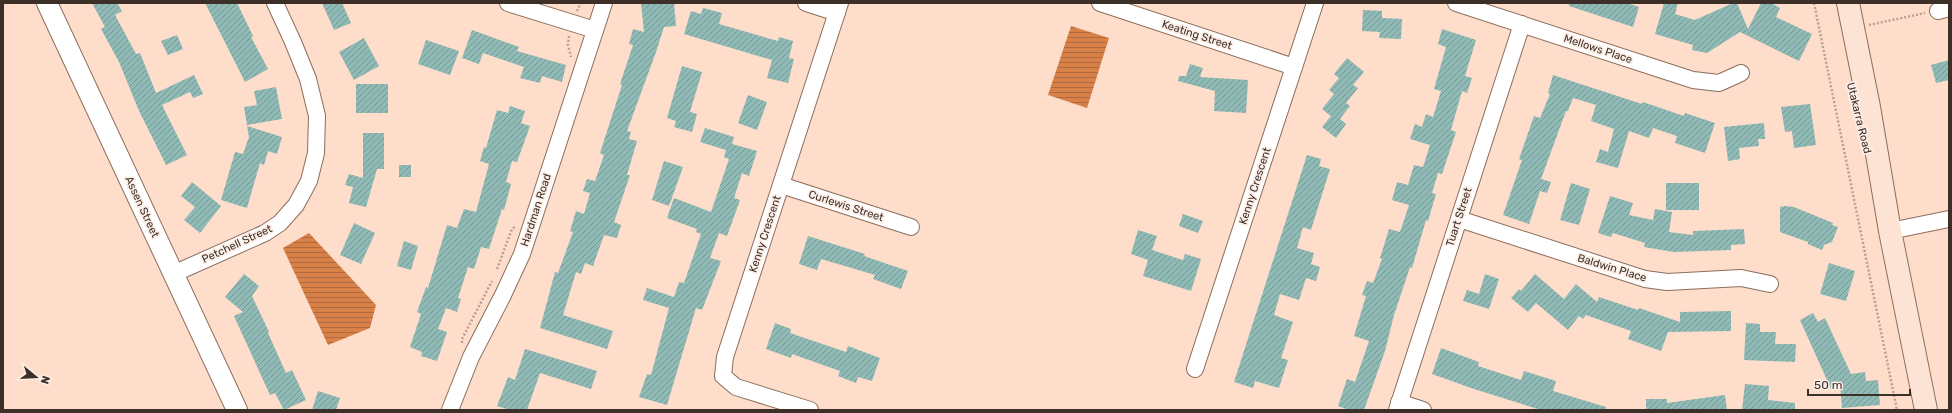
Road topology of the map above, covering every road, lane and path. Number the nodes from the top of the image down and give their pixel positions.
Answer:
1 (47, 3) edge
2 (275, 3) edge
3 (508, 3) edge
4 (580, 3) edge
5 (604, 3) edge
6 (806, 3) edge
7 (1100, 3) edge
8 (1314, 3) edge
9 (1456, 3) edge
10 (1814, 3) edge
11 (1832, 3) edge
12 (1848, 3) edge
13 (838, 8) edge
14 (1937, 11) edge
15 (577, 12) dead end
16 (1522, 24) junction
17 (1862, 26) dead end
18 (595, 30) junction
19 (570, 33) dead end
20 (572, 62) dead end
21 (1294, 66) junction
22 (1741, 73) dead end
23 (781, 186) junction
24 (1459, 219) junction
25 (1949, 219) edge
26 (518, 224) dead end
27 (911, 227) dead end
28 (1890, 231) junction
29 (496, 271) dead end
30 (173, 274) junction
31 (493, 278) dead end
32 (1770, 284) dead end
33 (461, 350) dead end
34 (1195, 369) dead end
35 (1398, 406) edge
36 (237, 410) edge
37 (450, 410) edge
38 (810, 410) edge
39 (1423, 410) edge
40 (1897, 410) edge
41 (1926, 410) edge

1 - 30 street, Assen Street
2 - 30 street, Petchell Street
3 - 18 street
4 - 15 path
5 - 18 street, Hardman Road
6 - 13 street
7 - 21 street, Keating Street
8 - 21 street, Kenny Crescent
9 - 16 street, Mellows Place
10 - 40 path
11 - 28 main road, Utakarra Road
12 - 28 main road, Utakarra Road
13 - 23 street, Kenny Crescent
14 - 17 path
16 - 22 street, Mellows Place
16 - 24 street, Tuart Street
18 - 37 street, Hardman Road
19 - 20 path
21 - 34 street, Kenny Crescent
23 - 27 street, Curlewis Street
23 - 38 street, Kenny Crescent
24 - 32 street, Baldwin Place
24 - 35 street, Tuart Street
25 - 28 street
26 - 29 path
28 - 41 main road, Utakarra Road
30 - 36 street, Assen Street
31 - 33 path
35 - 39 street

